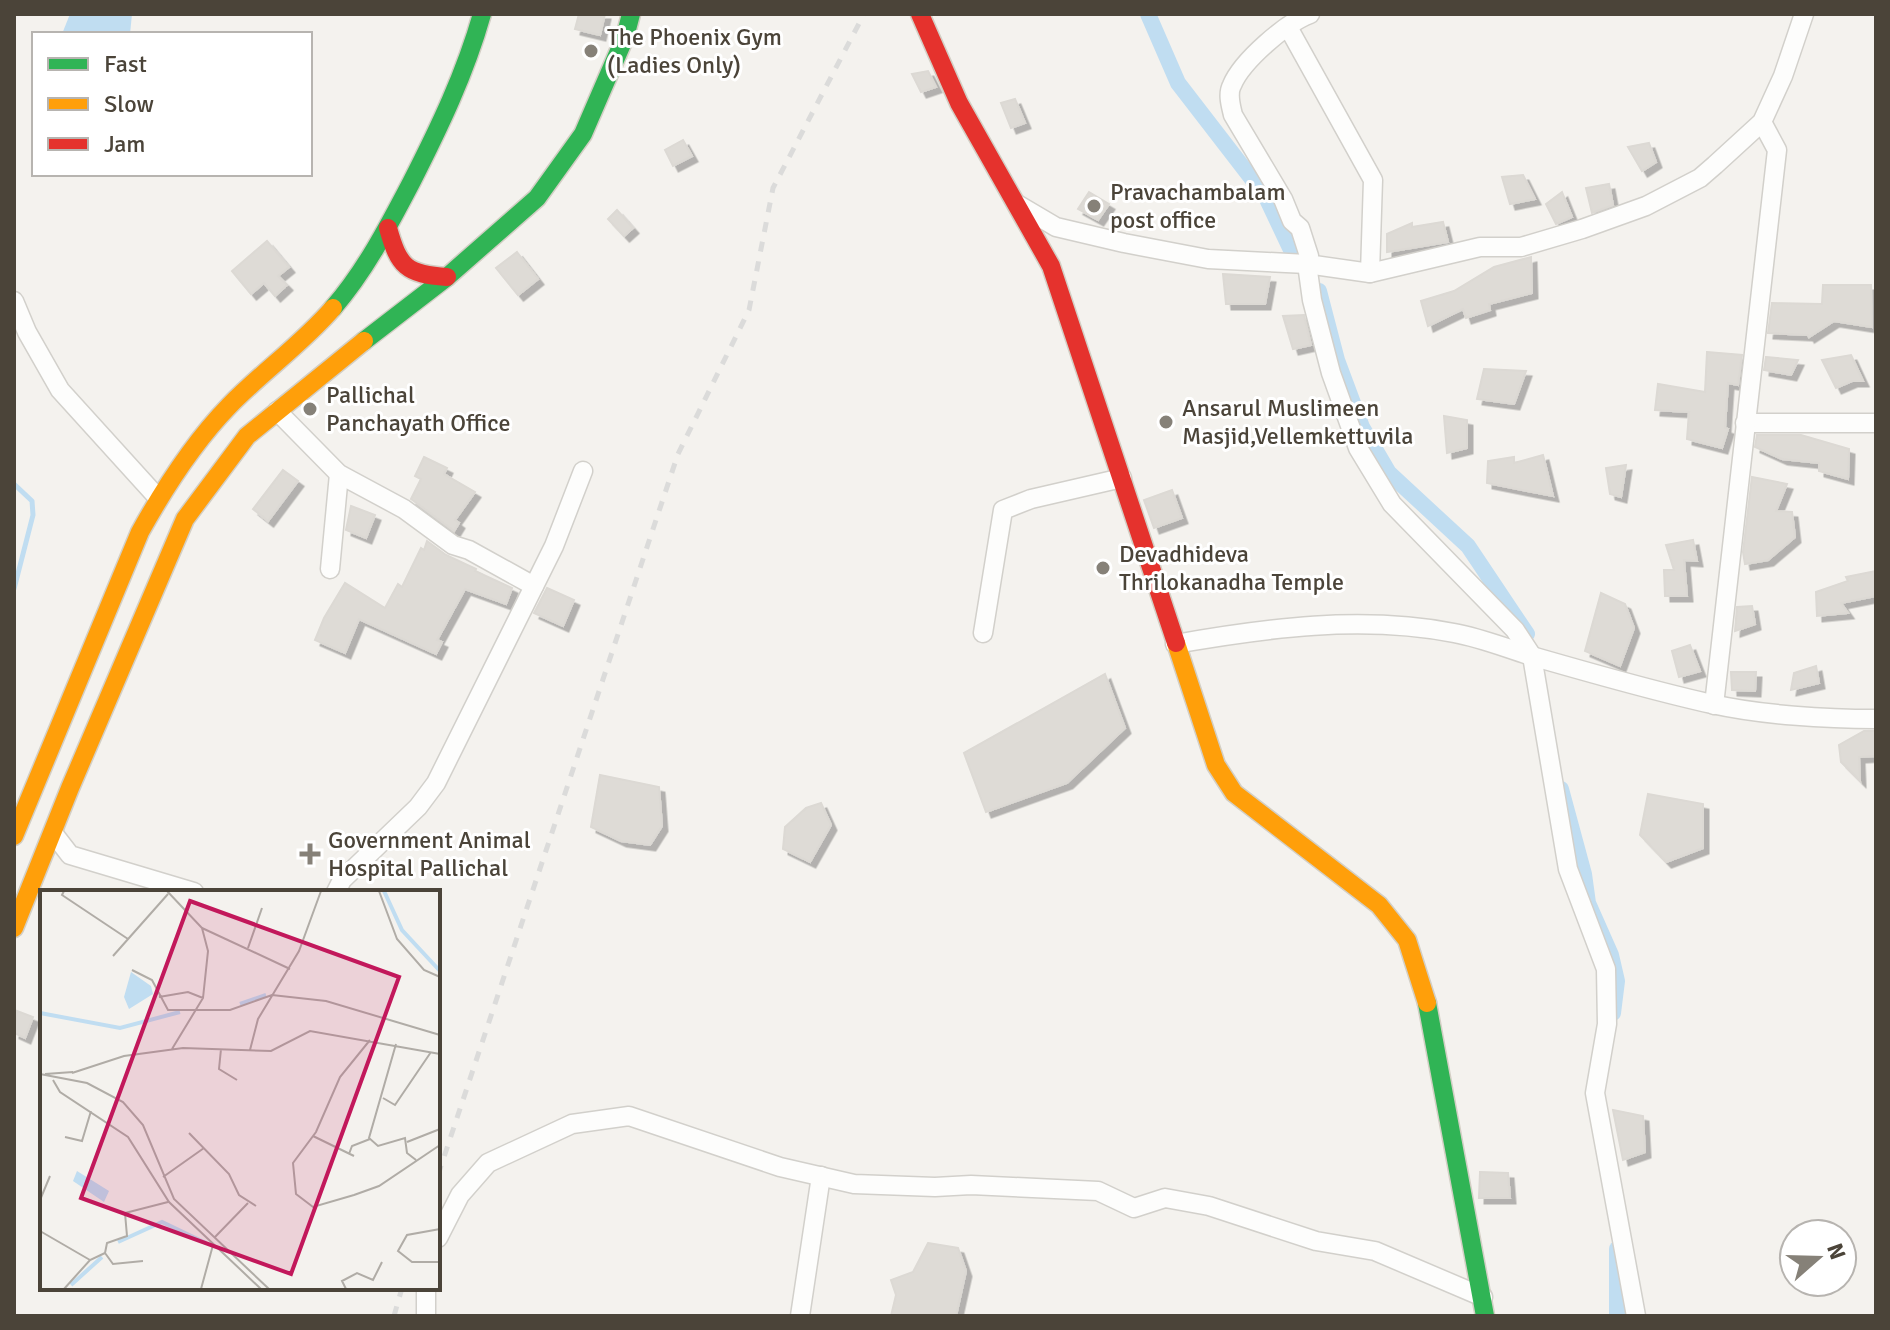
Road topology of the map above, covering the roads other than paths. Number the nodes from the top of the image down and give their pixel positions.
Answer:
1 (482, 14) edge
2 (631, 14) edge
3 (920, 14) edge
4 (1310, 14) edge
5 (1804, 14) edge
6 (1288, 27) junction
7 (1762, 122) junction
8 (1016, 203) junction
9 (388, 228) junction
10 (1307, 264) junction
11 (1370, 273) junction
12 (447, 277) junction
13 (14, 301) edge
14 (277, 411) junction
15 (1745, 423) junction
16 (1876, 423) edge
17 (583, 471) dead end
18 (339, 474) junction
19 (1122, 478) junction
20 (158, 498) junction
21 (330, 569) dead end
22 (534, 586) junction
23 (983, 633) dead end
24 (1175, 644) junction
25 (1532, 656) junction
26 (1714, 705) junction
27 (1876, 719) edge
28 (53, 833) junction
29 (14, 836) edge
30 (187, 890) edge
31 (337, 890) edge
32 (14, 928) edge
33 (821, 1176) junction
34 (440, 1234) edge
35 (426, 1290) edge
36 (1483, 1297) junction
37 (426, 1316) edge
38 (800, 1316) edge
39 (1485, 1316) edge
40 (1636, 1316) edge

1 - 9 main road
2 - 12 main road
3 - 8 main road
4 - 6 street
5 - 7 street
6 - 10 street
6 - 11 street
7 - 11 street
7 - 15 street
8 - 10 street
8 - 19 main road
9 - 12 main road
9 - 20 main road
10 - 11 street
10 - 25 street
12 - 14 main road
13 - 20 street
14 - 18 street
14 - 28 main road
15 - 16 street
15 - 26 street
17 - 22 street
18 - 21 street
18 - 22 street
19 - 23 street
19 - 24 main road
20 - 29 main road
22 - 31 street
24 - 25 street
24 - 36 main road
25 - 26 street
25 - 40 street
26 - 27 street
28 - 30 street
28 - 32 main road
33 - 34 street
33 - 36 street
33 - 38 street
35 - 37 street
36 - 39 main road

